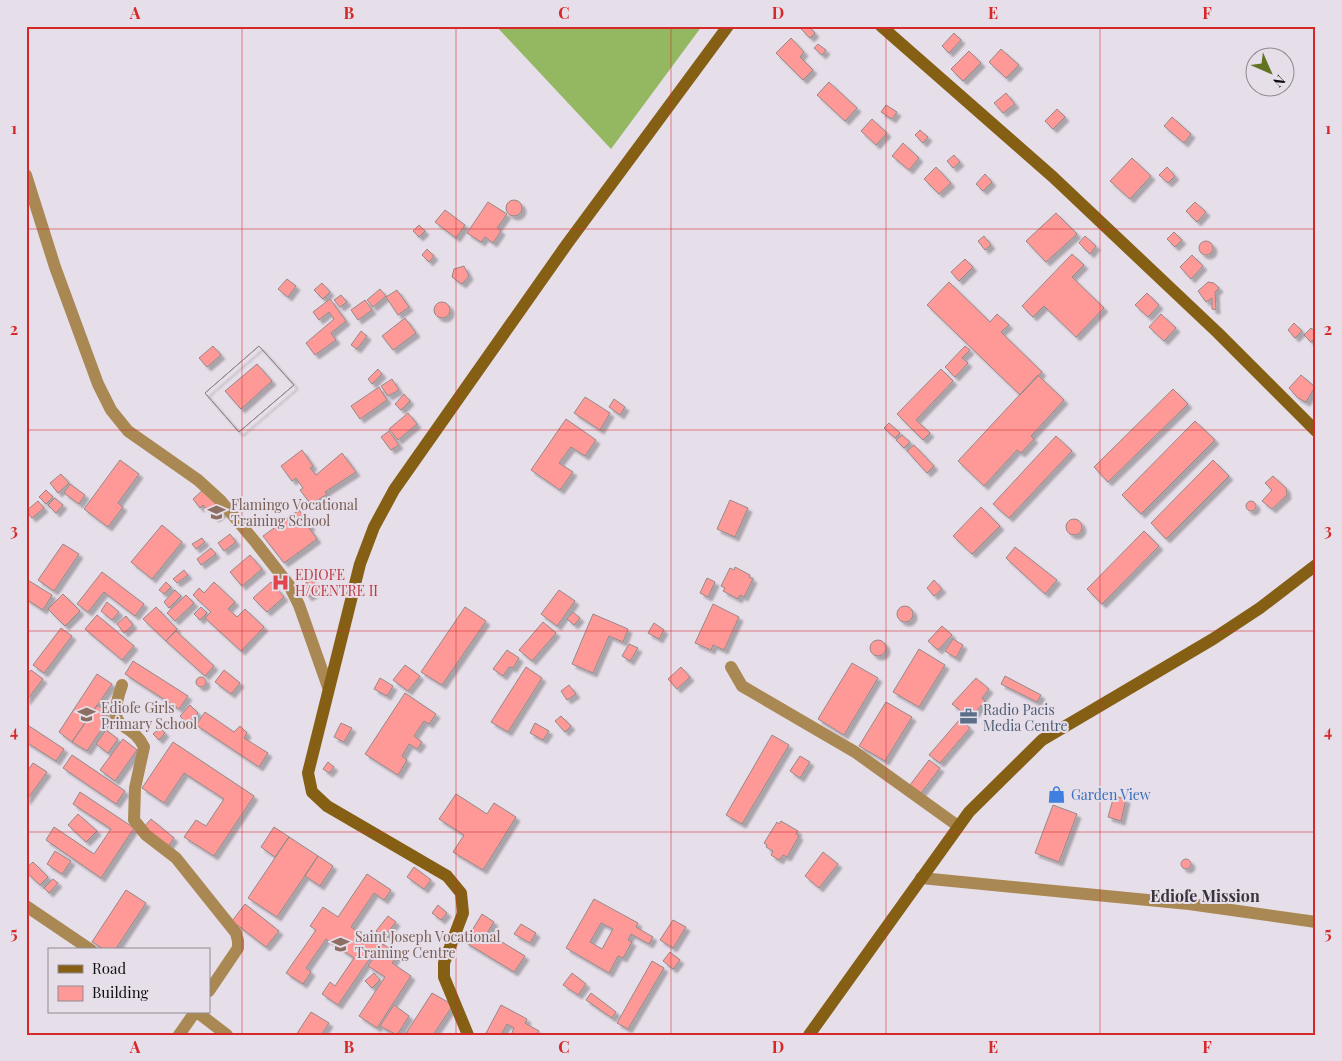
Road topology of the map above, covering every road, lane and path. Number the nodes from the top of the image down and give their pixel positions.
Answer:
1 (728, 26) edge
2 (881, 26) edge
3 (26, 175) edge
4 (1316, 431) edge
5 (1316, 564) edge
6 (731, 667) dead end
7 (122, 685) dead end
8 (328, 686) junction
9 (958, 826) junction
10 (921, 878) junction
11 (26, 906) edge
12 (1316, 922) edge
13 (89, 948) edge
14 (210, 990) edge
15 (195, 1014) edge
16 (199, 1014) edge
17 (179, 1035) edge
18 (227, 1035) edge
19 (468, 1035) edge
20 (809, 1035) edge

1 - 8 street
2 - 4 street
3 - 8 street
5 - 9 street
6 - 9 street
7 - 14 street
8 - 19 street
9 - 10 street
10 - 12 street
10 - 20 street
11 - 13 street
15 - 17 street
16 - 18 street

